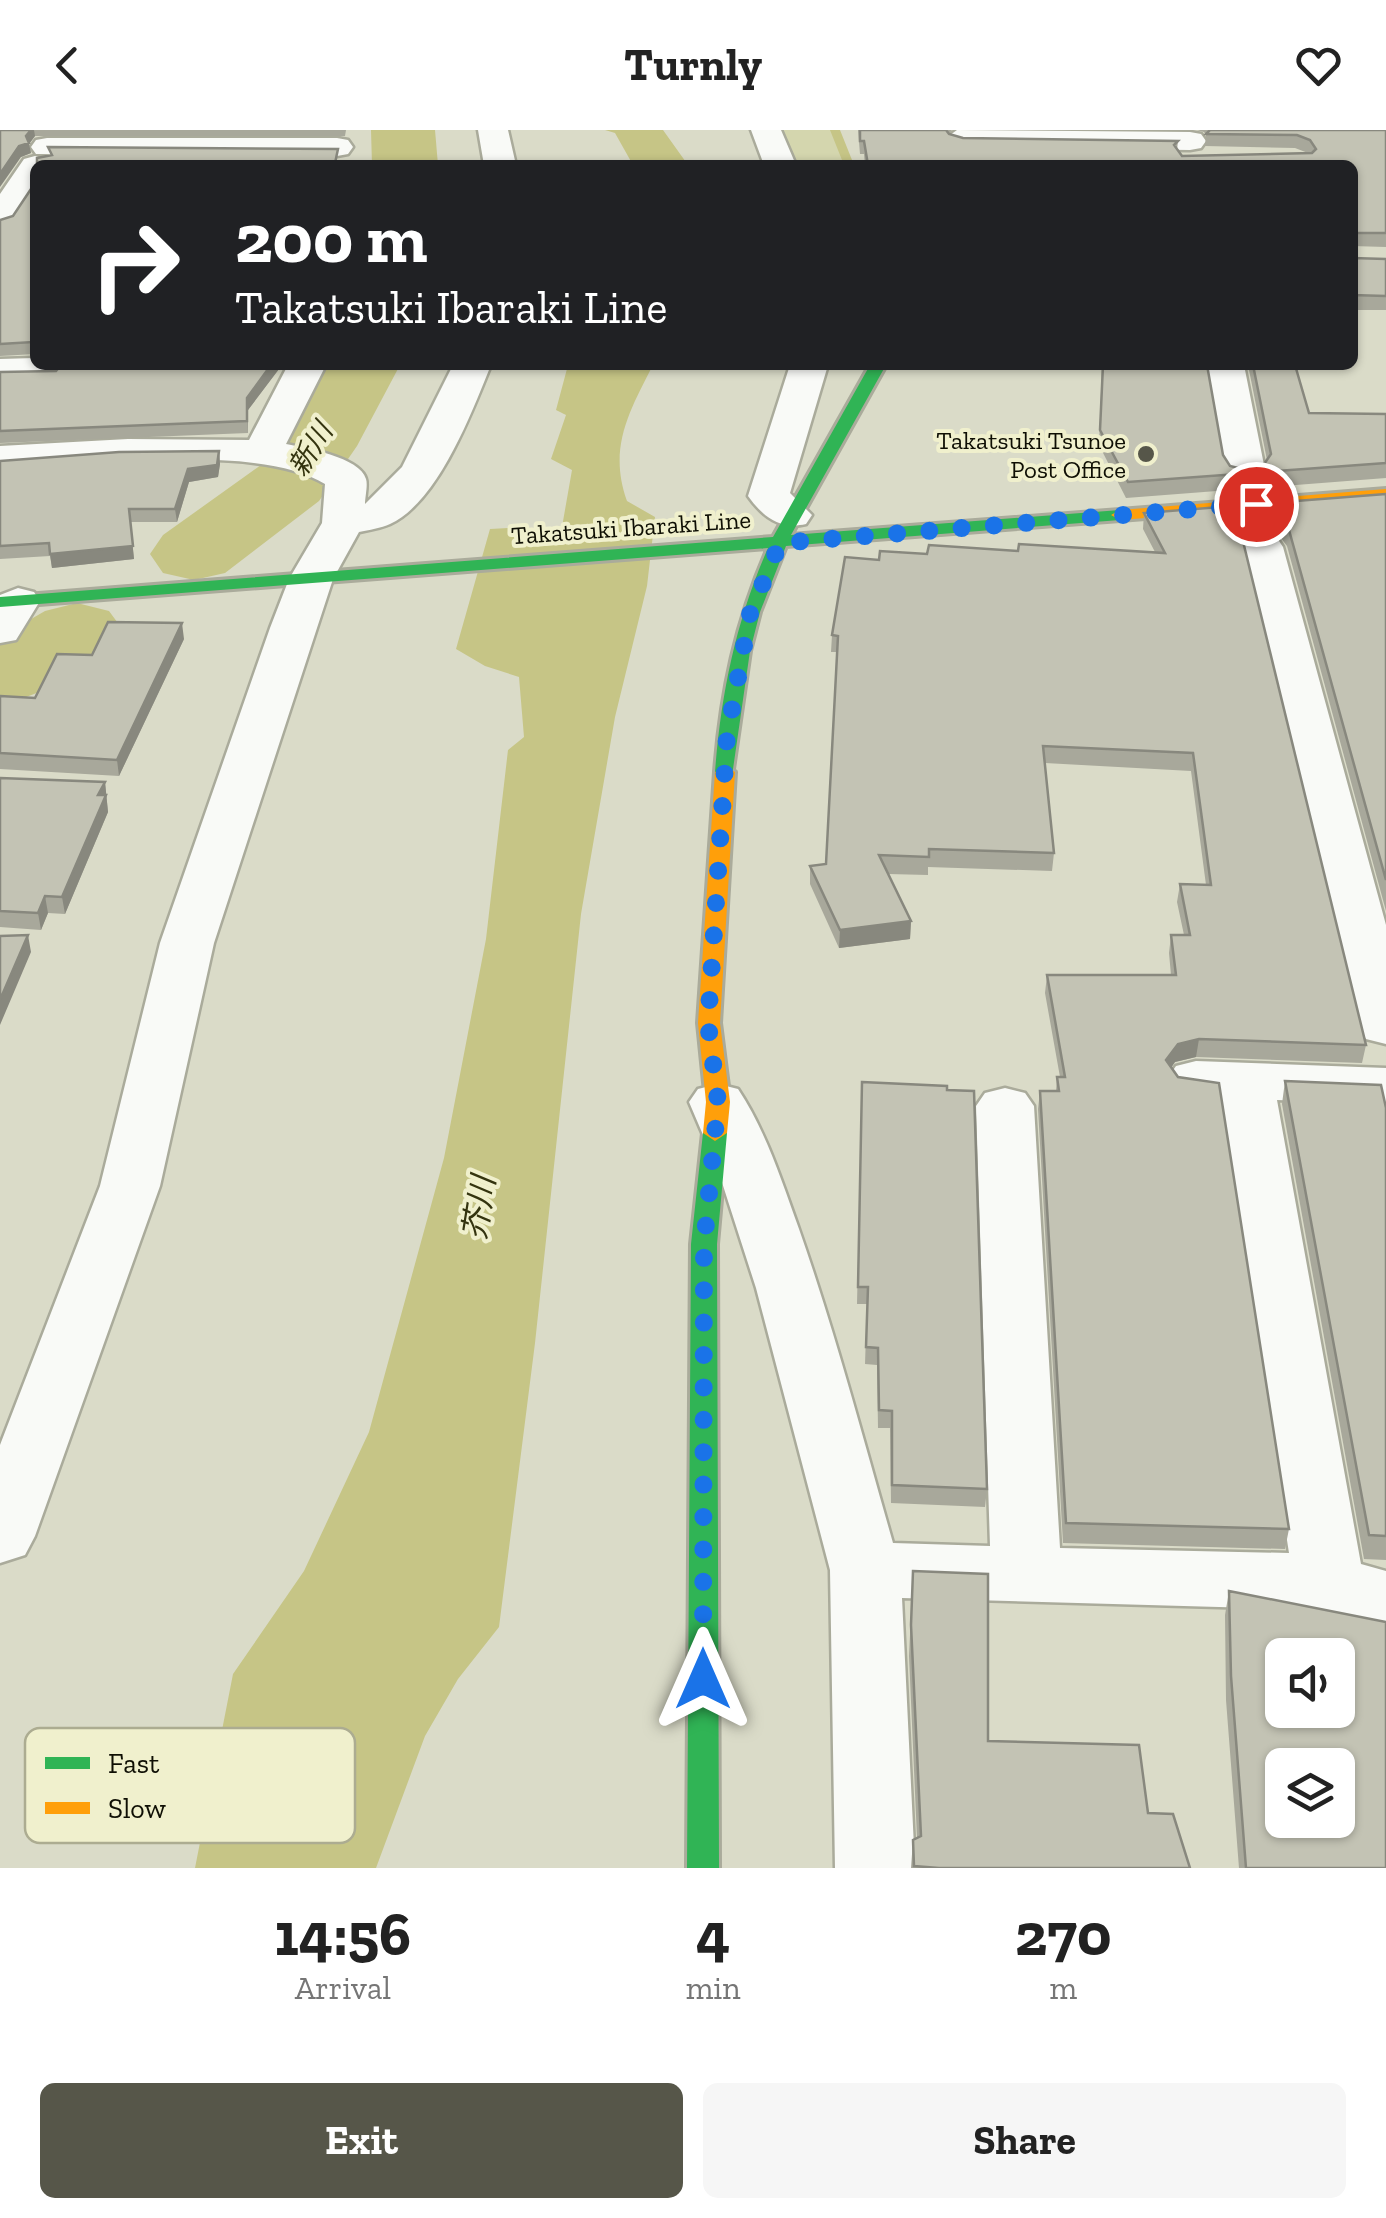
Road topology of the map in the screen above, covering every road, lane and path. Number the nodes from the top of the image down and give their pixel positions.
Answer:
1 (493, 130) edge
2 (766, 130) edge
3 (962, 138) edge
4 (338, 147) edge
5 (1195, 151) edge
6 (44, 152) edge
7 (499, 160) edge
8 (778, 160) edge
9 (30, 182) edge
10 (13, 219) edge
11 (0, 370) edge
12 (30, 370) edge
13 (304, 370) edge
14 (470, 370) edge
15 (807, 370) edge
16 (875, 370) edge
17 (1226, 370) edge
18 (263, 450) junction
19 (0, 458) edge
20 (1245, 470) edge
21 (1386, 494) edge
22 (343, 523) junction
23 (786, 529) junction
24 (1262, 547) dead end
25 (336, 577) junction
26 (6, 611) edge
27 (1366, 869) edge
28 (1386, 1027) edge
29 (1386, 1086) edge
30 (718, 1102) junction
31 (1005, 1106) dead end
32 (0, 1536) edge
33 (866, 1570) junction
34 (1026, 1574) junction
35 (1358, 1591) edge
36 (704, 1868) edge
37 (875, 1868) edge

1 - 7 street
2 - 8 street
3 - 5 street
4 - 6 street
9 - 10 street
11 - 12 street
13 - 18 street
14 - 22 street
15 - 23 street
16 - 23 street
17 - 20 street
18 - 19 street
18 - 22 street
21 - 23 street, Takatsuki Ibaraki Line
22 - 25 street
23 - 25 street, Takatsuki Ibaraki Line
23 - 30 street
24 - 27 street
25 - 26 street, Takatsuki Ibaraki Line
25 - 32 street
27 - 28 street
29 - 35 street
30 - 33 street
30 - 36 street
31 - 34 street
33 - 34 street
33 - 37 street
34 - 35 street

